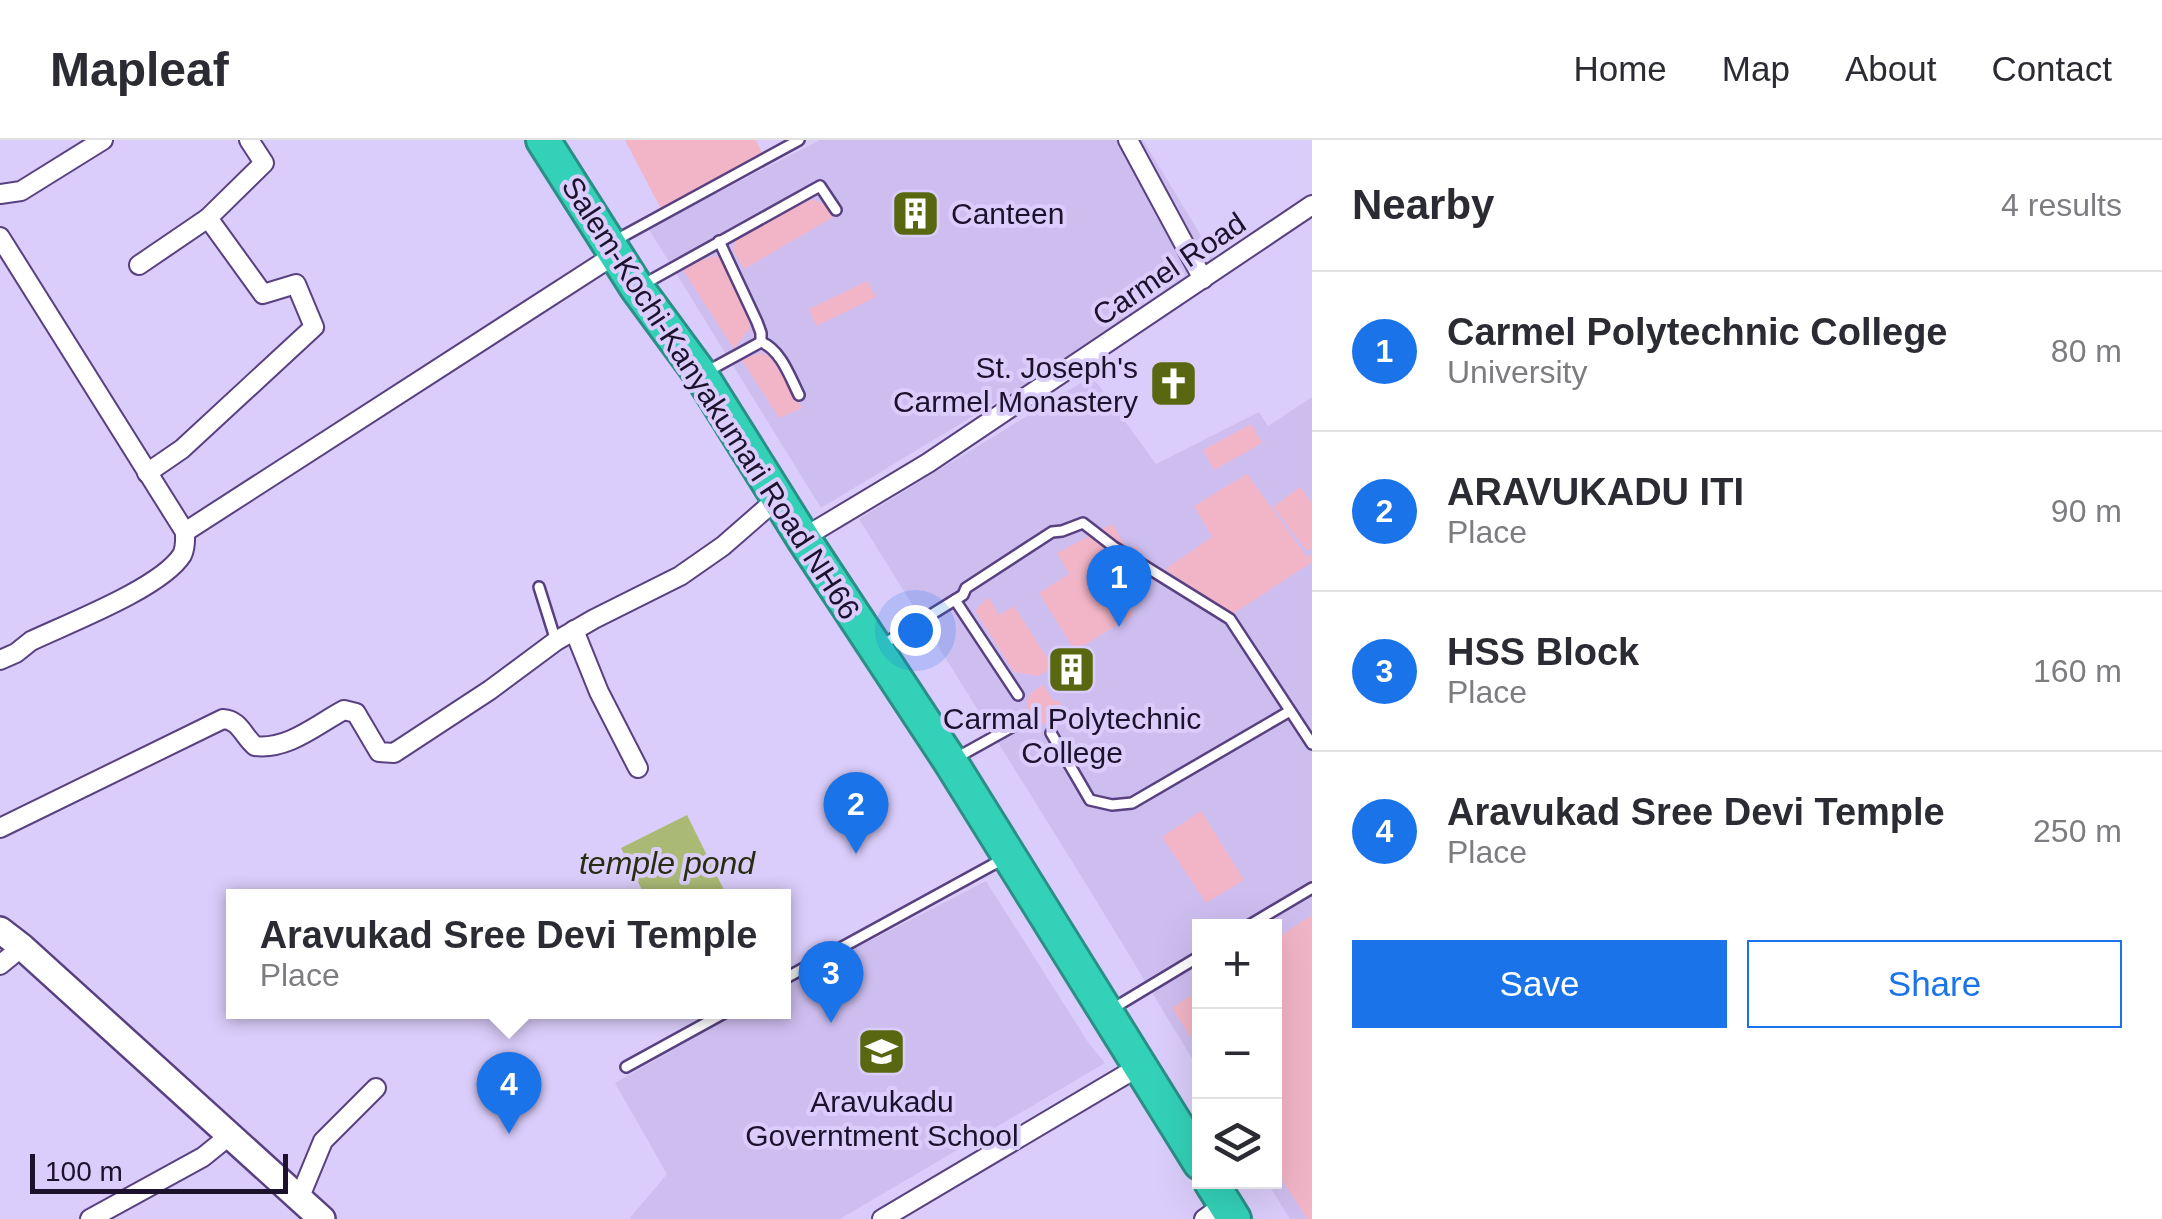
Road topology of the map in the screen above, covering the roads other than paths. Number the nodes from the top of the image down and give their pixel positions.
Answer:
1 (104, 140) edge
2 (249, 140) edge
3 (543, 140) edge
4 (799, 140) edge
5 (1128, 140) edge
6 (0, 194) edge
7 (1312, 205) edge
8 (836, 210) dead end
9 (208, 218) junction
10 (0, 237) edge
11 (719, 242) junction
12 (612, 249) junction
13 (139, 264) dead end
14 (1202, 279) junction
15 (637, 288) junction
16 (761, 342) junction
17 (701, 375) junction
18 (800, 395) dead end
19 (147, 473) junction
20 (778, 498) junction
21 (185, 532) junction
22 (804, 538) junction
23 (539, 587) dead end
24 (959, 597) junction
25 (574, 630) junction
26 (556, 641) junction
27 (876, 649) junction
28 (0, 660) edge
29 (1018, 696) dead end
30 (1290, 711) junction
31 (1019, 723) dead end
32 (1051, 733) dead end
33 (1312, 744) edge
34 (950, 761) junction
35 (638, 768) dead end
36 (0, 828) edge
37 (1009, 856) junction
38 (1312, 888) edge
39 (1260, 919) edge
40 (0, 930) edge
41 (22, 946) junction
42 (1192, 961) edge
43 (0, 965) edge
44 (791, 975) edge
45 (1106, 1012) junction
46 (714, 1019) edge
47 (1140, 1066) junction
48 (626, 1068) dead end
49 (376, 1088) dead end
50 (229, 1136) junction
51 (1192, 1150) edge
52 (299, 1199) junction
53 (90, 1219) edge
54 (322, 1219) edge
55 (882, 1219) edge

1 - 6 street
2 - 9 street
3 - 12 highway, Salem-Kochi-Kanyakumari Road NH66
4 - 12 lane
5 - 14 street
7 - 14 street, Carmel Road
8 - 11 lane
9 - 13 street
9 - 19 street
10 - 19 street
11 - 15 lane
11 - 16 lane
12 - 15 highway, Salem-Kochi-Kanyakumari Road NH66
12 - 21 street
14 - 22 street, Carmel Road
15 - 17 highway, Salem-Kochi-Kanyakumari Road NH66
16 - 17 lane
16 - 18 lane
17 - 20 highway, Salem-Kochi-Kanyakumari Road NH66
19 - 21 street
20 - 22 highway, Salem-Kochi-Kanyakumari Road NH66
20 - 25 street
21 - 28 street
22 - 27 highway, Salem-Kochi-Kanyakumari Road NH66
23 - 26 lane
24 - 27 lane
24 - 29 lane
24 - 30 lane
25 - 26 street
25 - 35 street
26 - 36 street
27 - 34 highway, Salem-Kochi-Kanyakumari Road NH66
30 - 32 lane
30 - 33 lane
31 - 34 lane
34 - 37 highway, Salem-Kochi-Kanyakumari Road NH66
37 - 44 lane
37 - 45 highway, Salem-Kochi-Kanyakumari Road NH66
38 - 39 lane
40 - 41 main road
41 - 43 street
41 - 50 main road
42 - 45 lane
45 - 47 highway, Salem-Kochi-Kanyakumari Road NH66
46 - 48 lane
47 - 51 highway, Salem-Kochi-Kanyakumari Road NH66
47 - 55 street
49 - 52 street
50 - 52 main road
50 - 53 street
52 - 54 main road

